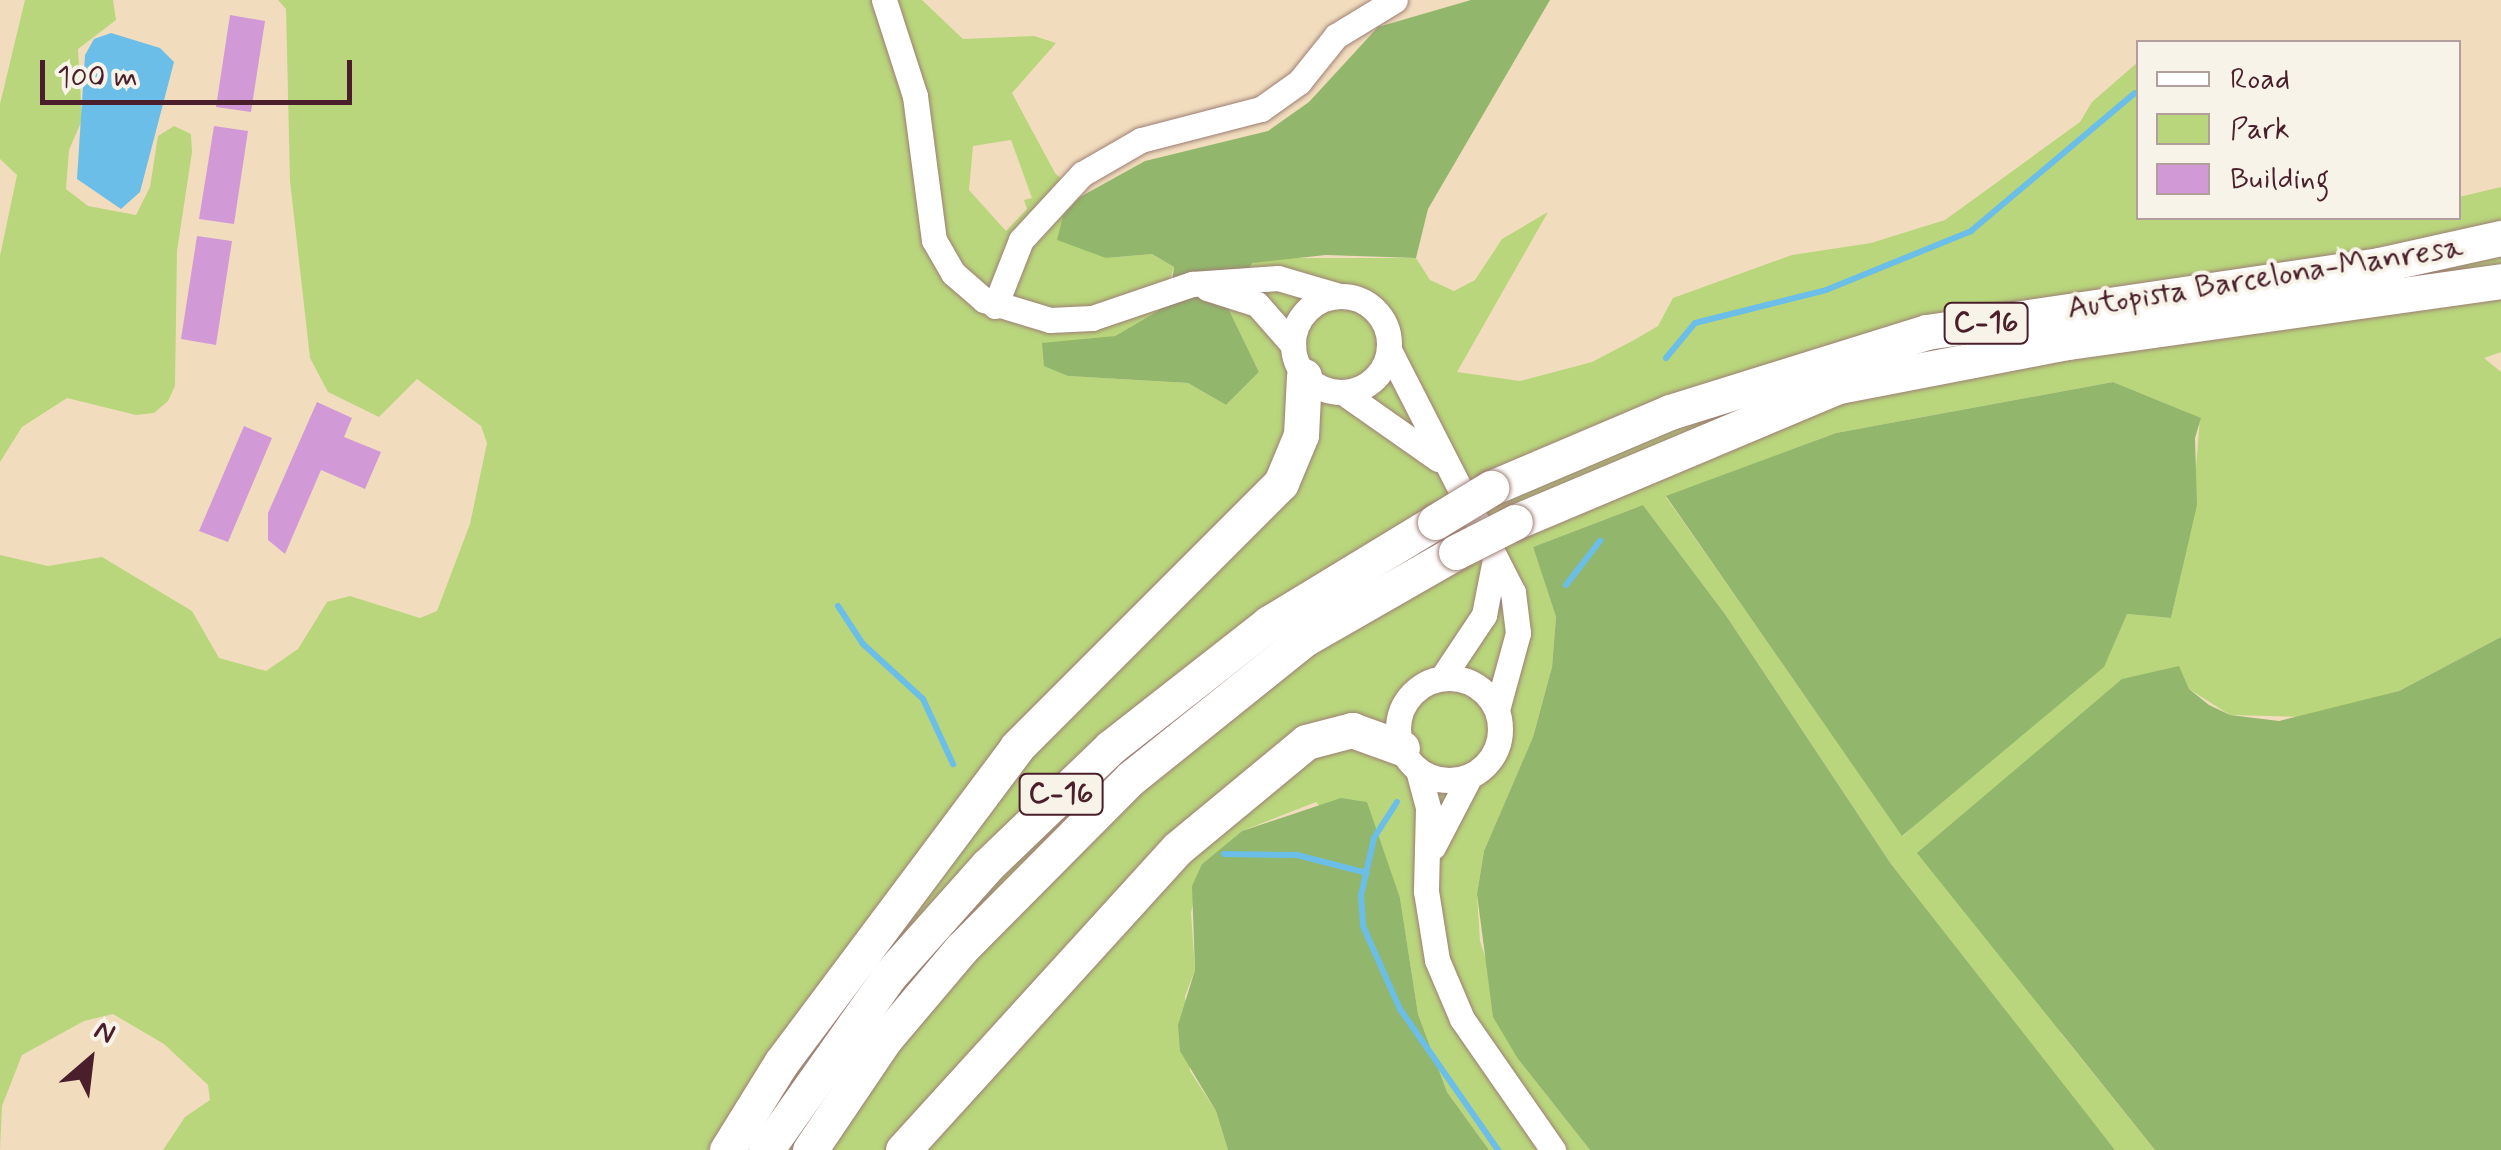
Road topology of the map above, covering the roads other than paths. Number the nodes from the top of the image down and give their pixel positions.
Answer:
1 (884, 0) edge
2 (1395, 0) edge
3 (2501, 238) edge
4 (2501, 281) edge
5 (1192, 284) junction
6 (1339, 296) junction
7 (995, 306) junction
8 (1389, 350) junction
9 (1298, 361) junction
10 (1344, 393) junction
11 (1442, 462) junction
12 (1495, 559) junction
13 (1442, 678) junction
14 (1497, 710) junction
15 (1410, 759) junction
16 (1470, 776) junction
17 (1430, 852) junction
18 (727, 1150) edge
19 (766, 1150) edge
20 (810, 1150) edge
21 (904, 1150) edge
22 (1553, 1150) edge

1 - 7 street
2 - 7 street
3 - 19 highway, Autopista Barcelona-Manresa / C-16, bridge
4 - 20 highway, Autopista Barcelona-Manresa / C-16, bridge
5 - 6 street
5 - 7 street
5 - 9 street
6 - 8 street
6 - 9 street
8 - 10 street
8 - 11 street
9 - 10 street
9 - 18 highway
10 - 11 street
11 - 12 street
12 - 13 street
12 - 14 street
13 - 14 street
13 - 15 street
14 - 16 street
15 - 16 street
15 - 17 street
15 - 21 highway
16 - 17 street
17 - 22 street

